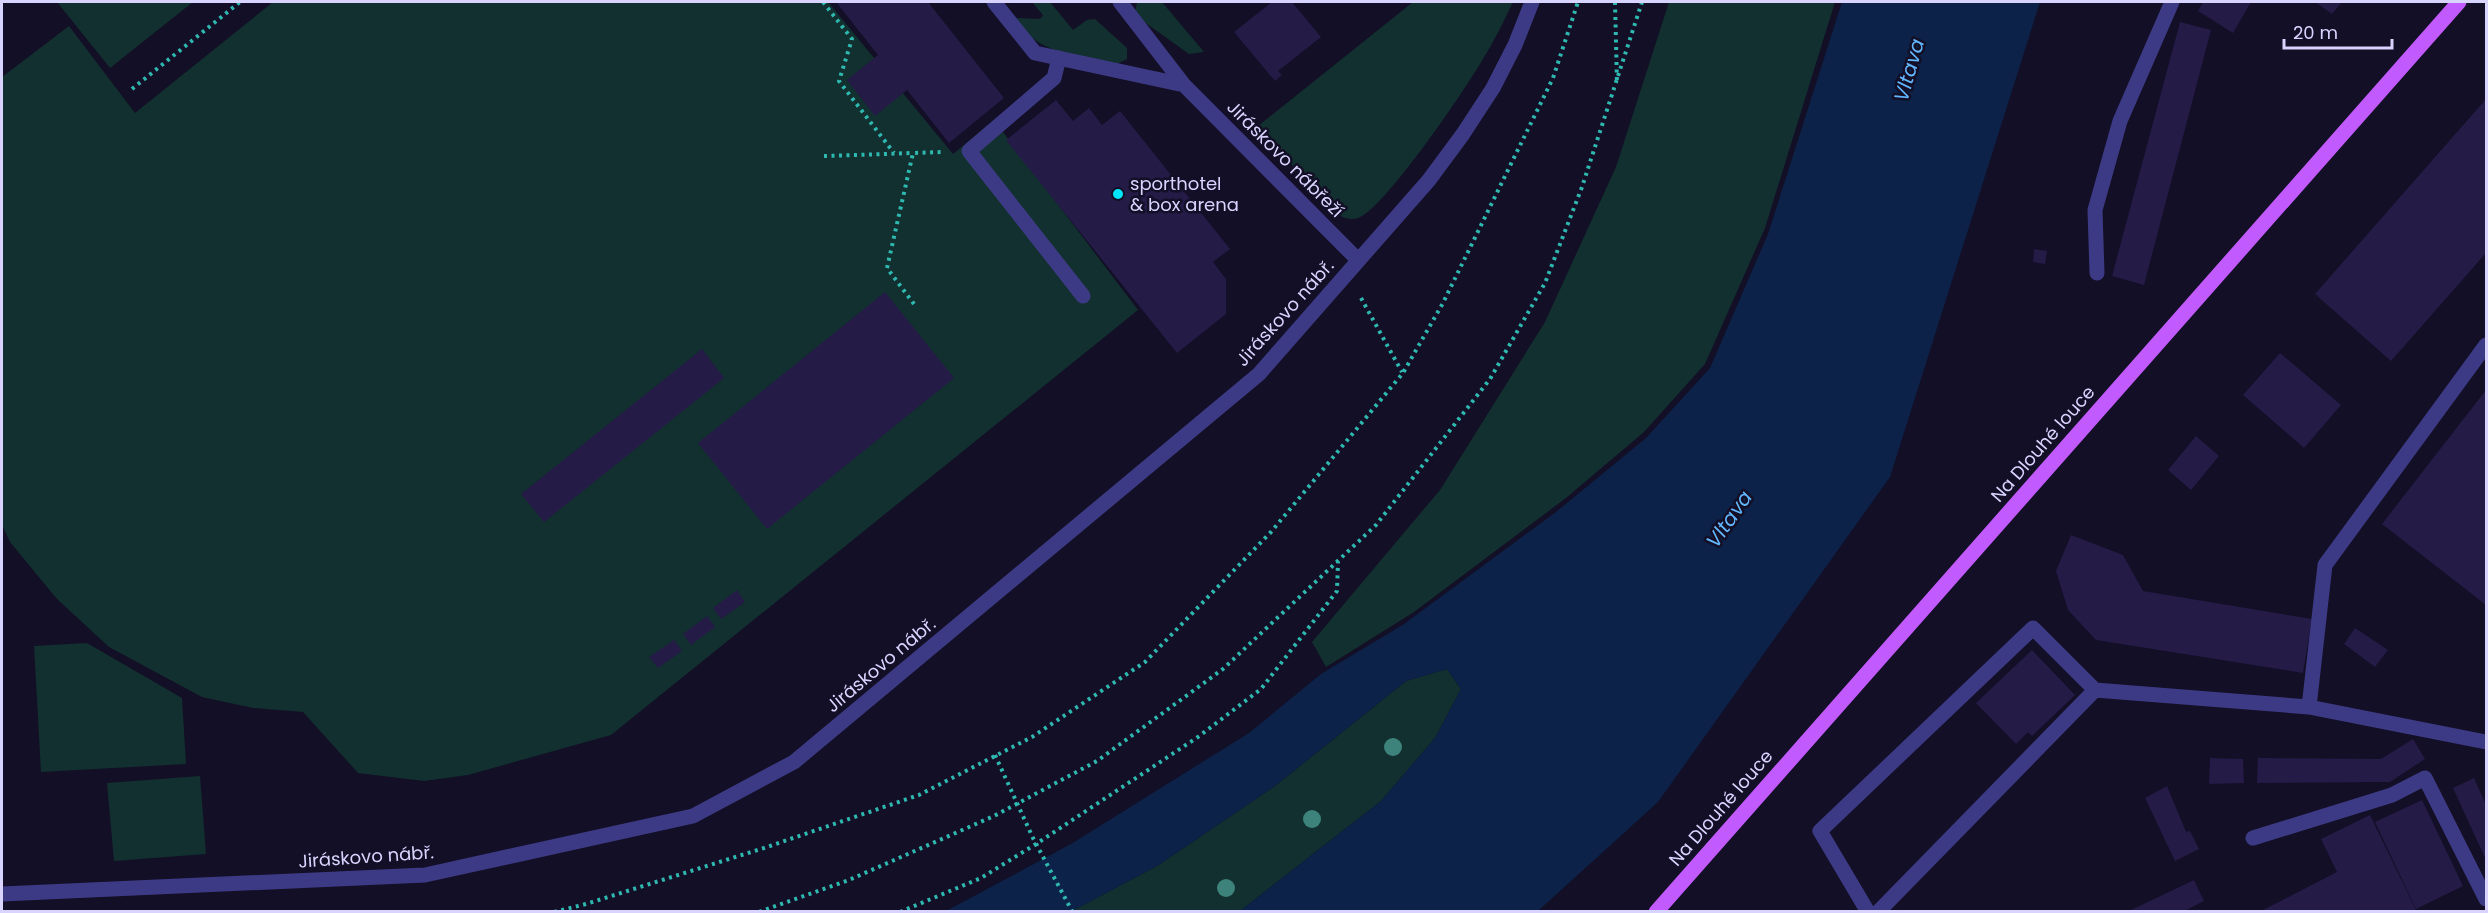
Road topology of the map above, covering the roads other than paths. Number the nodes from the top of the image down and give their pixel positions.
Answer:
1 (994, 2) edge
2 (1120, 2) edge
3 (1532, 2) edge
4 (2172, 2) edge
5 (2459, 2) edge
6 (1059, 58) junction
7 (1184, 85) junction
8 (1358, 260) junction
9 (2097, 273) dead end
10 (1083, 296) dead end
11 (2487, 345) edge
12 (2095, 690) junction
13 (2309, 707) junction
14 (2487, 742) edge
15 (2253, 837) dead end
16 (2, 894) edge
17 (2487, 900) edge
18 (1656, 912) edge
19 (1868, 912) edge
20 (1878, 912) edge

1 - 6 street
2 - 7 street, Jiráskovo nábřeží
3 - 8 street, Jiráskovo nábř.
4 - 9 street
5 - 18 main road, Na Dlouhé louce
6 - 7 street
6 - 10 street
7 - 8 street, Jiráskovo nábřeží
8 - 16 street, Jiráskovo nábř.
11 - 13 street
12 - 13 street
12 - 19 street
12 - 20 street
13 - 14 street
15 - 17 street

